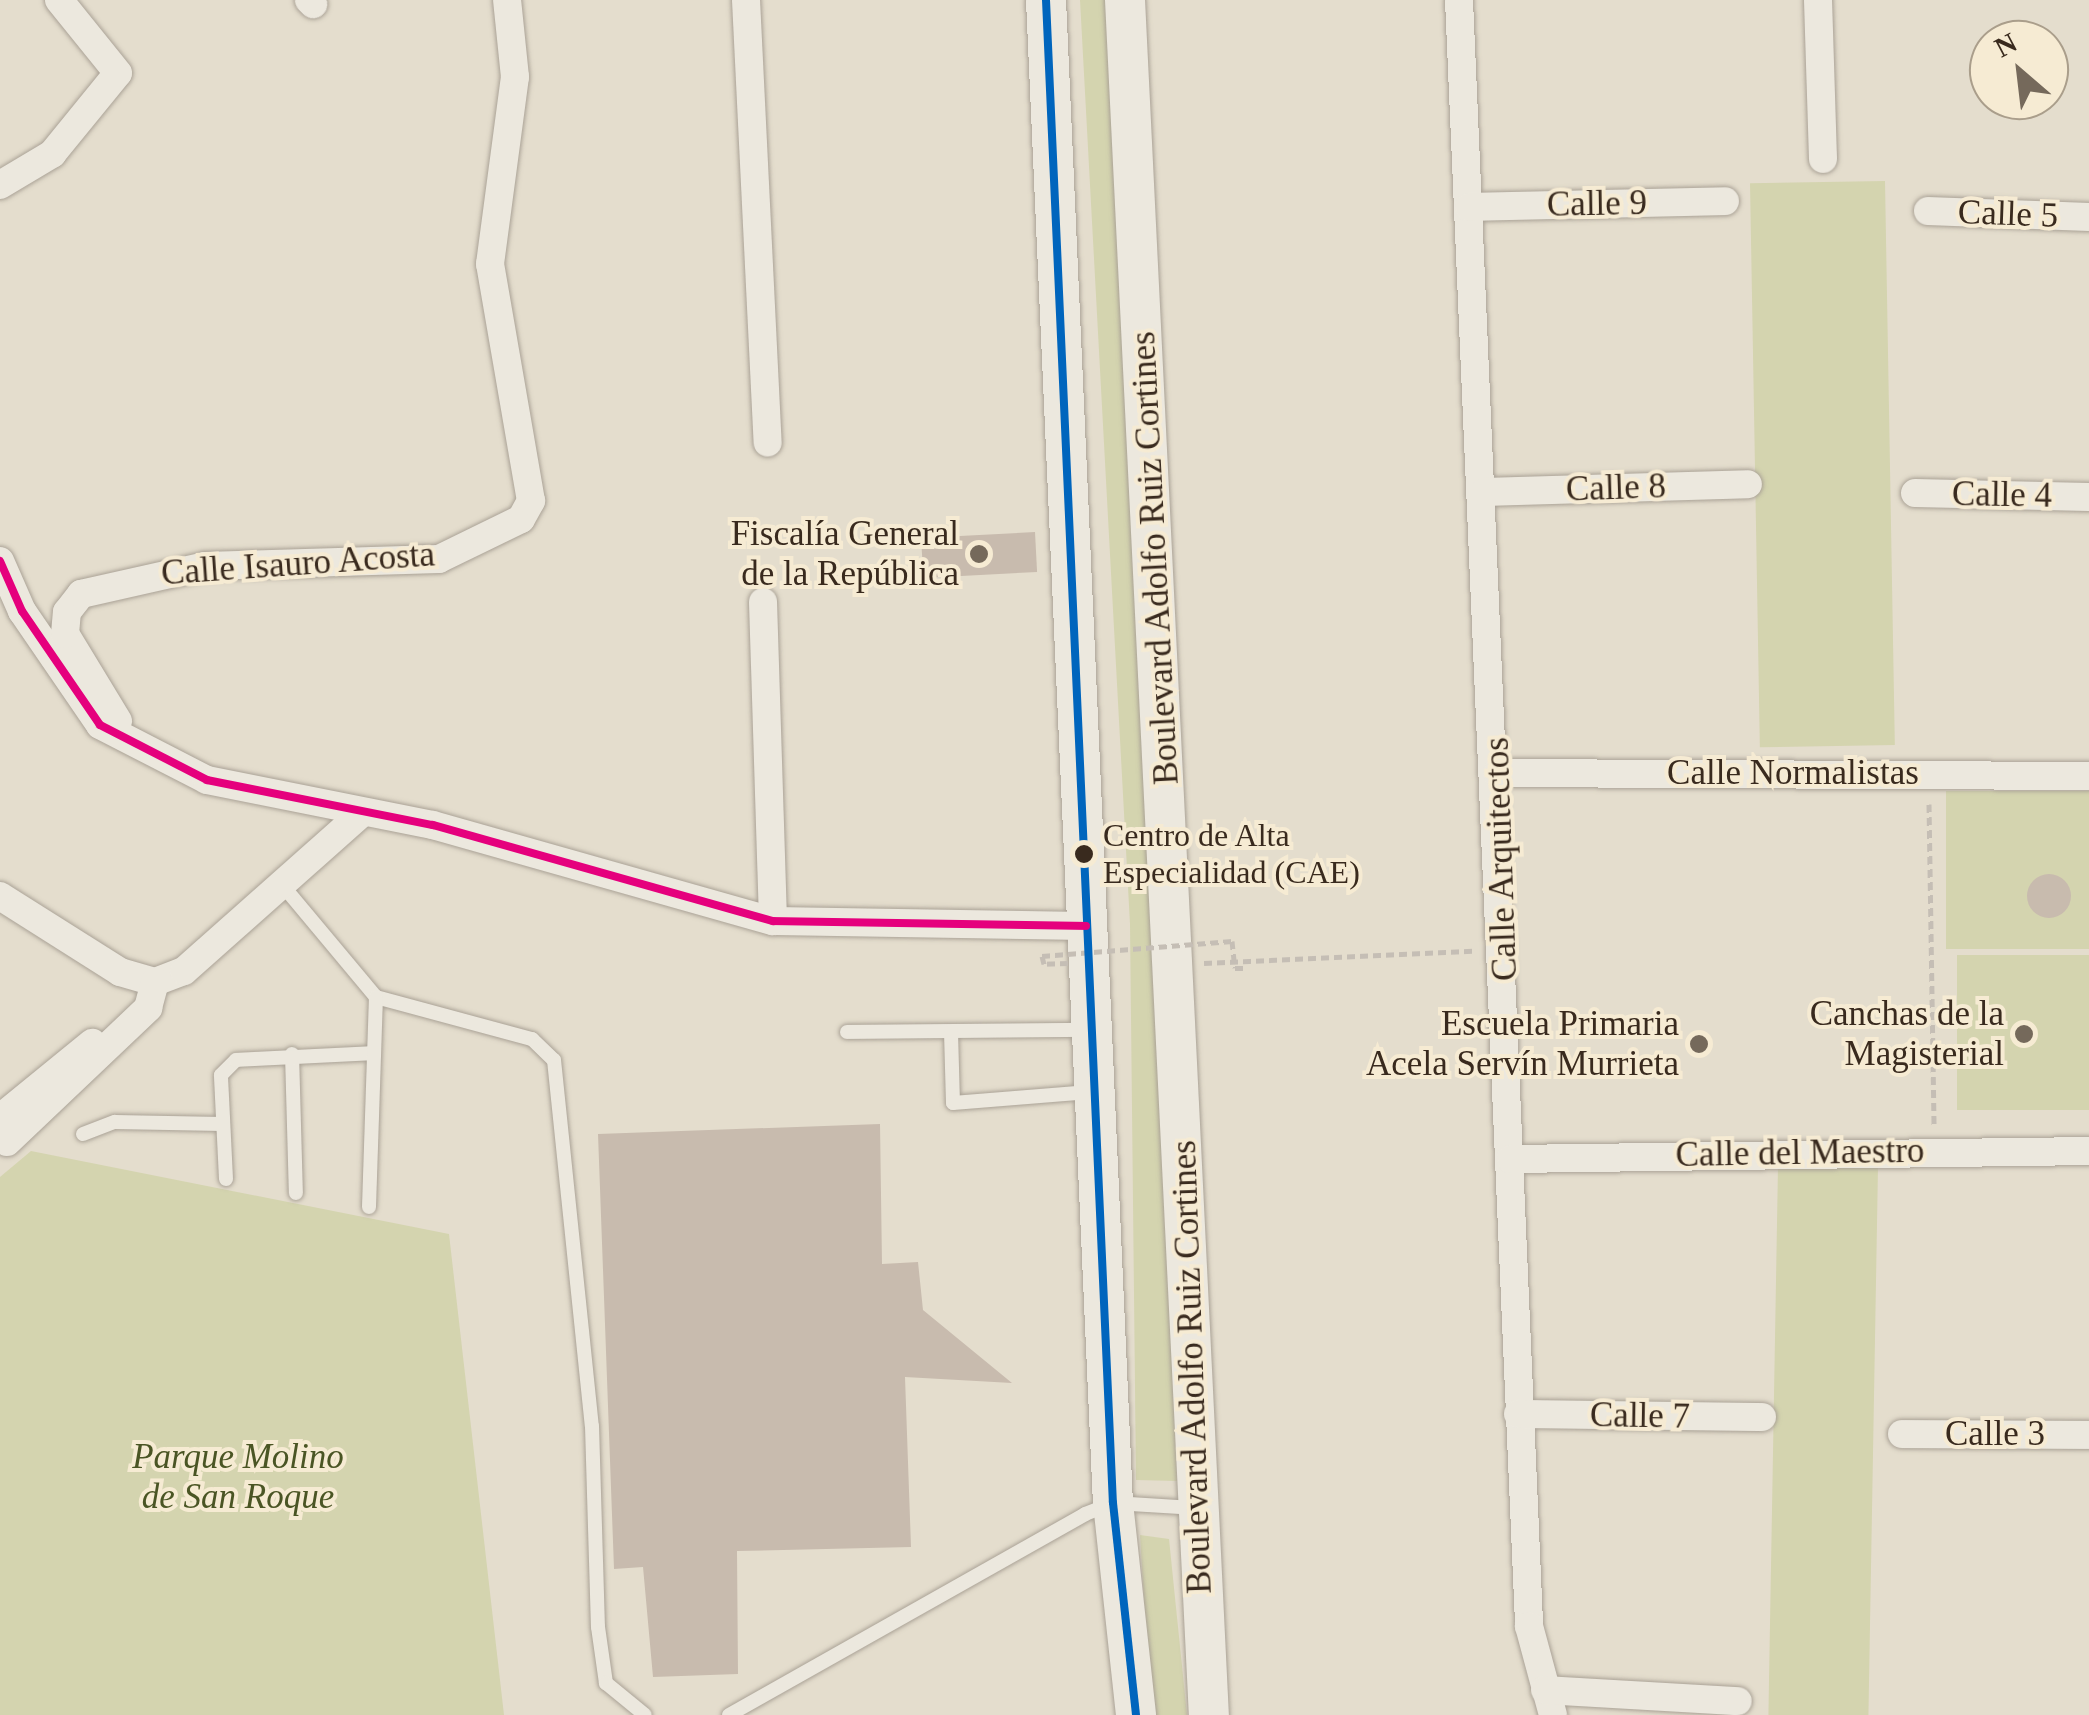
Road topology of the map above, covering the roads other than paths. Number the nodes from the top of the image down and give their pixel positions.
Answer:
1 (60, 0) edge
2 (507, 0) edge
3 (746, 0) edge
4 (1046, 0) edge
5 (1124, 0) edge
6 (1459, 0) edge
7 (1818, 0) edge
8 (1822, 159) dead end
9 (0, 185) edge
10 (1724, 201) dead end
11 (1469, 207) junction
12 (1928, 210) dead end
13 (2089, 217) edge
14 (768, 442) dead end
15 (1748, 484) dead end
16 (1484, 492) junction
17 (1915, 493) dead end
18 (2089, 497) edge
19 (0, 561) edge
20 (763, 602) dead end
21 (133, 745) junction
22 (1497, 773) junction
23 (2089, 776) edge
24 (361, 814) junction
25 (278, 880) junction
26 (0, 896) edge
27 (773, 921) junction
28 (1086, 926) junction
29 (152, 995) junction
30 (376, 997) junction
31 (1091, 1030) junction
32 (847, 1032) dead end
33 (952, 1032) junction
34 (374, 1053) junction
35 (292, 1054) junction
36 (1094, 1092) junction
37 (222, 1124) junction
38 (3, 1130) edge
39 (83, 1134) dead end
40 (2089, 1152) edge
41 (1510, 1159) junction
42 (226, 1179) dead end
43 (296, 1192) dead end
44 (369, 1206) dead end
45 (1518, 1414) junction
46 (1762, 1417) dead end
47 (1902, 1434) dead end
48 (2089, 1435) edge
49 (1113, 1503) junction
50 (1195, 1508) junction
51 (1738, 1701) dead end
52 (1549, 1702) edge
53 (645, 1715) edge
54 (729, 1715) edge
55 (1136, 1715) edge
56 (1209, 1715) edge

1 - 9 street
2 - 21 street, Calle Isauro Acosta
3 - 14 street
4 - 28 main road
5 - 50 main road, Boulevard Adolfo Ruiz Cortines
6 - 11 street, Calle Arquitectos
7 - 8 street
10 - 11 street, Calle 9
11 - 16 street, Calle Arquitectos
12 - 13 street, Calle 5
15 - 16 street, Calle 8
16 - 22 street, Calle Arquitectos
17 - 18 street, Calle 4
19 - 21 street
20 - 27 street
21 - 24 street
22 - 23 street, Calle Normalistas
22 - 41 street, Calle Arquitectos
24 - 25 street
24 - 27 street
25 - 29 street
25 - 30 lane
26 - 29 street
27 - 28 street
28 - 31 main road
29 - 38 street
30 - 34 lane
30 - 53 lane
31 - 33 lane
31 - 36 main road
32 - 33 lane
33 - 36 lane
34 - 35 lane
34 - 44 lane
35 - 37 lane
35 - 43 lane
36 - 49 main road
37 - 39 lane
37 - 42 lane
40 - 41 street, Calle del Maestro
41 - 45 street, Calle Arquitectos
45 - 46 street, Calle 7
45 - 52 street, Calle Arquitectos
47 - 48 street, Calle 3
49 - 50 lane
49 - 54 lane
49 - 55 main road
50 - 56 main road, Boulevard Adolfo Ruiz Cortines
51 - 52 street

